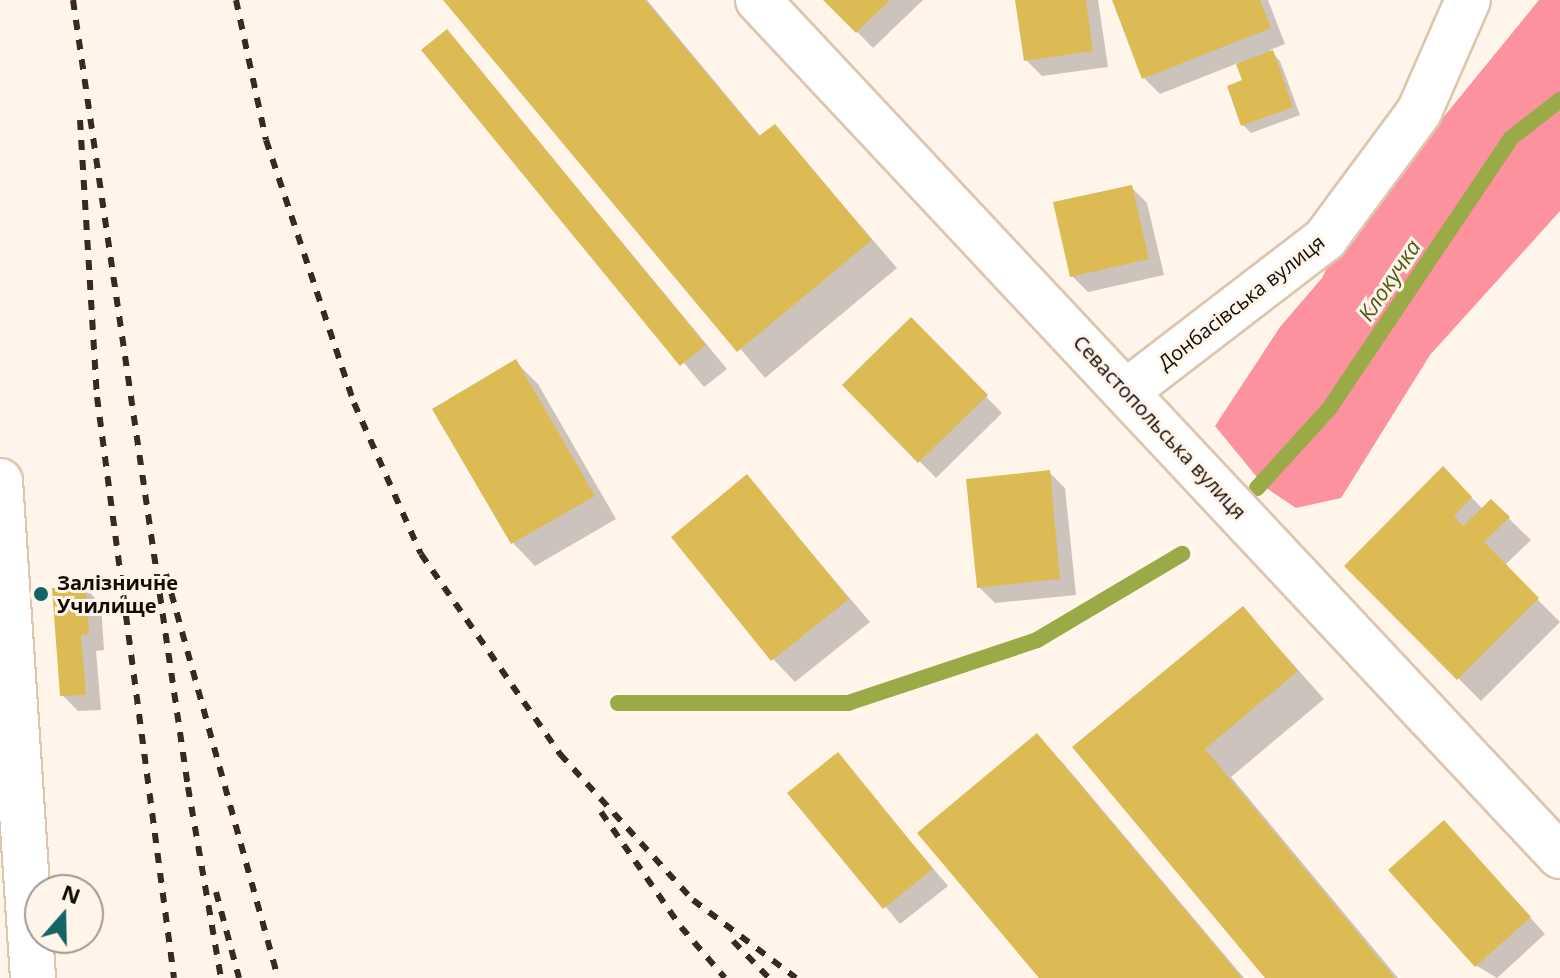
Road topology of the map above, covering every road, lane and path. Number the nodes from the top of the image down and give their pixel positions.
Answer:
1 (758, 0) edge
2 (1468, 0) edge
3 (1127, 391) junction
4 (0, 481) edge
5 (10, 780) edge
6 (1560, 856) edge
7 (33, 978) edge

1 - 3 street, Севастопольська вулиця
2 - 3 street, Донбасівська вулиця
3 - 6 street, Севастопольська вулиця
4 - 5 street
5 - 7 street

